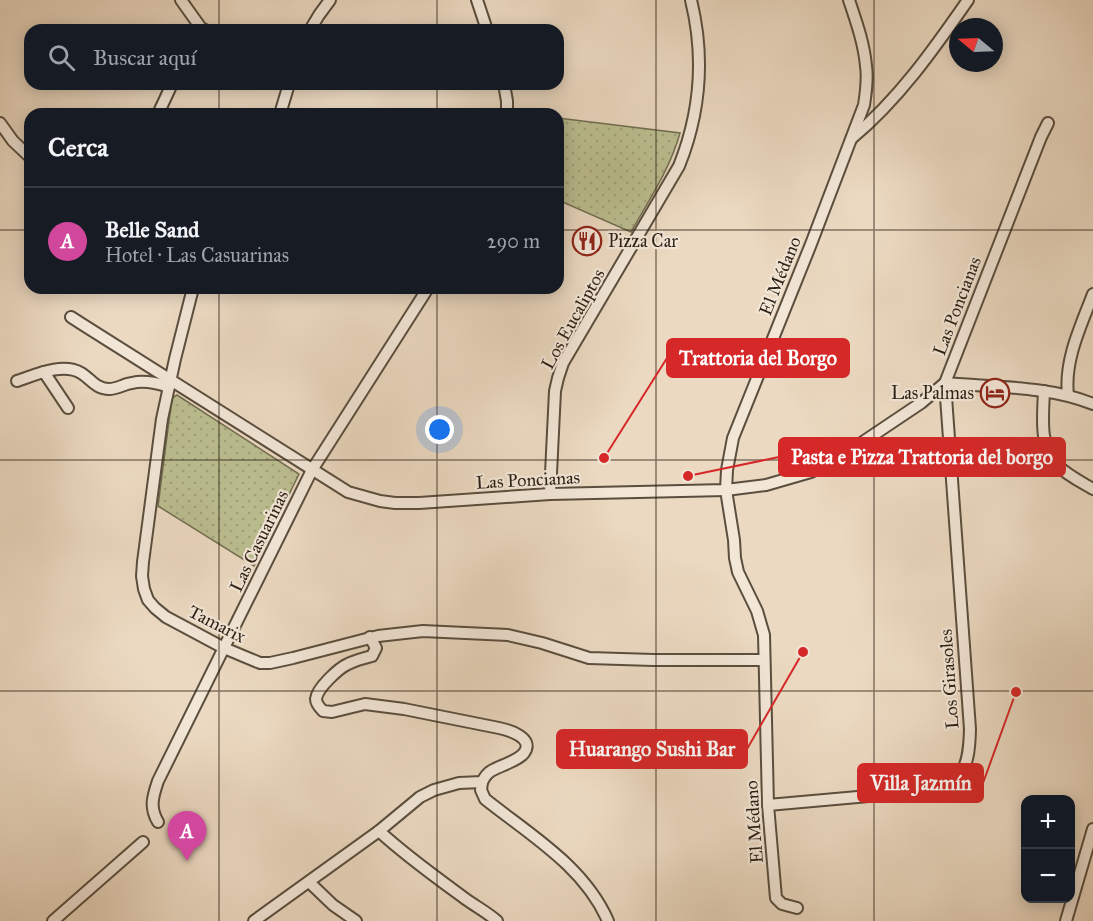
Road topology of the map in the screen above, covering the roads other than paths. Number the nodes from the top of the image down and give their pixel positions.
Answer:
1 (181, 0) edge
2 (330, 0) edge
3 (477, 0) edge
4 (691, 0) edge
5 (849, 0) edge
6 (968, 0) edge
7 (198, 24) edge
8 (314, 24) edge
9 (486, 24) edge
10 (169, 90) edge
11 (287, 90) edge
12 (505, 90) edge
13 (161, 108) edge
14 (282, 108) edge
15 (507, 108) edge
16 (0, 123) edge
17 (1048, 123) dead end
18 (852, 138) junction
19 (24, 151) edge
20 (192, 294) edge
21 (424, 294) edge
22 (1093, 294) edge
23 (71, 317) dead end
24 (44, 372) junction
25 (17, 381) dead end
26 (945, 383) junction
27 (170, 384) junction
28 (1044, 391) junction
29 (1068, 395) junction
30 (1093, 404) edge
31 (68, 408) dead end
32 (312, 470) junction
33 (1093, 489) edge
34 (726, 490) junction
35 (550, 494) junction
36 (370, 637) junction
37 (224, 648) junction
38 (764, 660) junction
39 (482, 782) junction
40 (768, 805) junction
41 (158, 822) dead end
42 (1093, 829) edge
43 (379, 831) junction
44 (143, 842) dead end
45 (1091, 849) edge
46 (309, 882) junction
47 (797, 908) dead end
48 (53, 921) edge
49 (254, 921) edge
50 (356, 921) edge
51 (497, 921) edge
52 (608, 921) edge
53 (1066, 921) edge

1 - 7 street
2 - 8 street
3 - 9 street
4 - 35 street, Los Eucaliptos
5 - 18 street
6 - 18 street, El Médano
10 - 13 street
11 - 14 street
12 - 15 street
16 - 19 street
17 - 26 street, Las Poncianas
18 - 34 street, El Médano
20 - 27 street, Tamarix
21 - 32 street, Las Casuarinas
22 - 29 street
23 - 27 street, Las Poncianas
24 - 25 street
24 - 27 street
24 - 31 street
26 - 28 street
26 - 34 street, Las Poncianas
26 - 40 street, Los Girasoles
27 - 32 street, Las Poncianas
27 - 37 street, Tamarix
28 - 29 street
28 - 33 street
29 - 30 street
32 - 35 street, Las Poncianas
32 - 37 street, Las Casuarinas
34 - 35 street, Las Poncianas
34 - 38 street, El Médano
36 - 37 street, Tamarix
36 - 38 street, Tamarix
36 - 39 street
37 - 41 street, Las Casuarinas
38 - 40 street, El Médano
39 - 43 street
39 - 52 street
40 - 47 street, El Médano
42 - 45 street
43 - 46 street
43 - 51 street
44 - 48 street
45 - 53 street
46 - 49 street
46 - 50 street

